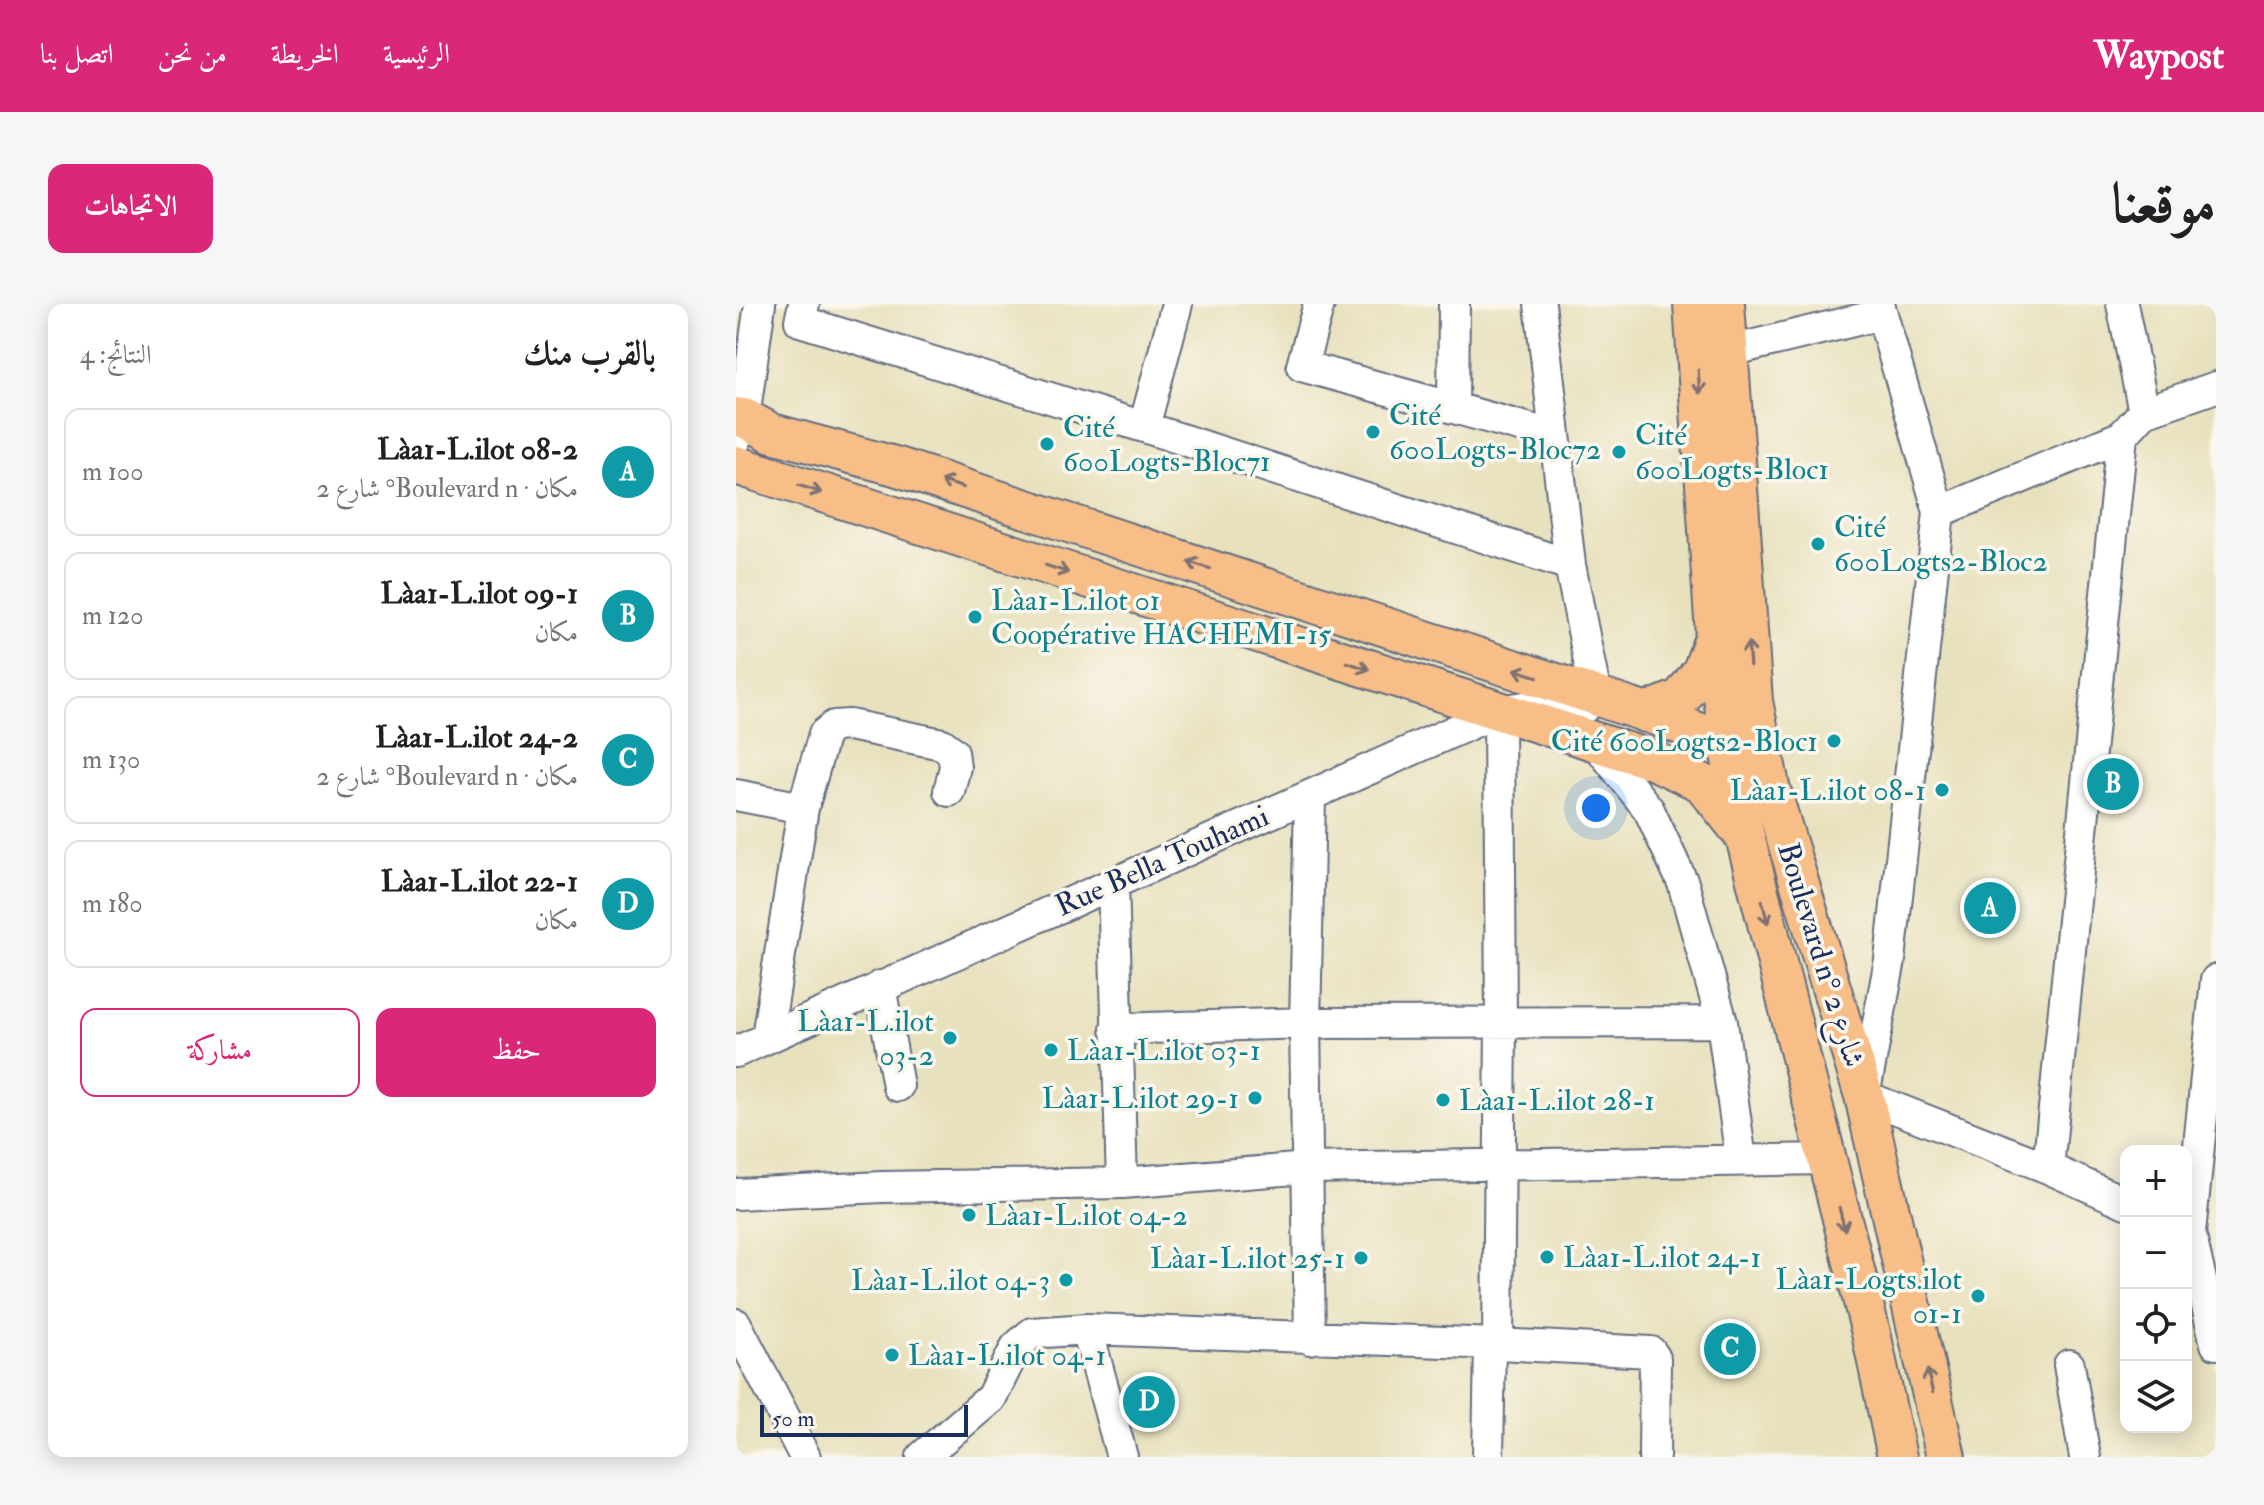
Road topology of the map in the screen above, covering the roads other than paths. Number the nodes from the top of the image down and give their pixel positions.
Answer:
1 (1319, 304) edge
2 (1454, 304) edge
3 (1540, 304) edge
4 (1693, 304) edge
5 (1725, 304) edge
6 (2122, 304) edge
7 (1173, 305) edge
8 (759, 306) edge
9 (1880, 309) edge
10 (802, 313) edge
11 (1730, 351) junction
12 (2216, 387) edge
13 (1453, 408) junction
14 (2144, 412) junction
15 (739, 425) edge
16 (1144, 427) junction
17 (1555, 436) junction
18 (2122, 436) junction
19 (736, 465) edge
20 (1939, 512) junction
21 (1570, 565) junction
22 (1715, 635) junction
23 (1596, 696) junction
24 (1753, 701) junction
25 (1499, 711) junction
26 (1645, 713) junction
27 (1560, 731) junction
28 (1596, 743) junction
29 (1730, 746) junction
30 (1678, 772) junction
31 (1770, 786) junction
32 (949, 791) dead end
33 (736, 795) edge
34 (1310, 796) junction
35 (803, 808) junction
36 (1745, 837) junction
37 (1113, 883) junction
38 (2216, 980) edge
39 (880, 986) junction
40 (1722, 1022) junction
41 (1305, 1023) junction
42 (1501, 1024) junction
43 (1116, 1029) junction
44 (767, 1037) junction
45 (736, 1052) edge
46 (898, 1086) dead end
47 (1864, 1096) junction
48 (1827, 1159) junction
49 (1741, 1160) junction
50 (1500, 1165) junction
51 (1308, 1168) junction
52 (2048, 1168) junction
53 (1122, 1183) junction
54 (736, 1194) edge
55 (2120, 1200) edge
56 (2197, 1233) edge
57 (736, 1324) edge
58 (1087, 1329) junction
59 (1310, 1339) junction
60 (1494, 1344) junction
61 (2216, 1344) edge
62 (2069, 1365) dead end
63 (805, 1457) edge
64 (922, 1457) edge
65 (1122, 1457) edge
66 (1488, 1457) edge
67 (1654, 1457) edge
68 (1897, 1457) edge
69 (1946, 1457) edge
70 (2085, 1457) edge

1 - 13 street
2 - 13 street
3 - 17 street
4 -> 22 main road, Boulevard n° شارع 2
5 - 11 main road, Boulevard n° شارع 2
6 - 14 street
7 - 16 street
8 - 10 street
8 - 15 street
9 - 11 street
9 - 20 street
10 - 16 street
24 -> 11 main road, Boulevard n° شارع 2
12 - 14 street
13 - 17 street
14 - 18 street
23 -> 15 main road
16 - 21 street
17 - 21 street
18 - 20 street
18 - 52 street
19 -> 25 main road
20 - 47 street
21 - 23 street
22 - 26 main road
22 - 29 main road, Boulevard n° شارع 2
23 - 25 street, Rue Bella Touhami
23 - 26 main road
23 - 27 street
24 - 29 main road
24 - 31 main road, Boulevard n° شارع 2
25 - 27 main road
25 - 34 street, Rue Bella Touhami
25 - 42 street
26 - 29 main road
27 - 28 main road
28 - 30 main road
28 - 40 street
29 - 30 main road
29 - 31 main road
29 - 36 main road, Boulevard n° شارع 2
30 - 36 main road
31 - 47 main road, Boulevard n° شارع 2
32 - 35 street
33 - 35 street
34 - 37 street, Rue Bella Touhami
34 - 41 street
35 - 44 street
36 -> 48 main road, Boulevard n° شارع 2
37 - 39 street, Rue Bella Touhami
37 - 43 street
38 - 56 street
39 - 44 street, Rue Bella Touhami
39 - 46 street
40 - 42 street
40 - 49 street
41 - 42 street
41 - 43 street
41 - 51 street
42 - 50 street
43 - 53 street
44 - 45 street, Rue Bella Touhami
47 - 52 street
69 -> 47 main road, Boulevard n° شارع 2
48 - 49 street
48 -> 68 main road, Boulevard n° شارع 2
49 - 50 street
50 - 51 street
50 - 60 street
51 - 53 street
51 - 59 street
52 - 55 street
53 - 54 street
56 - 61 street
57 - 63 street
58 - 59 street
58 - 64 street
58 - 65 street
59 - 60 street
60 - 66 street
60 - 67 street
62 - 70 street

